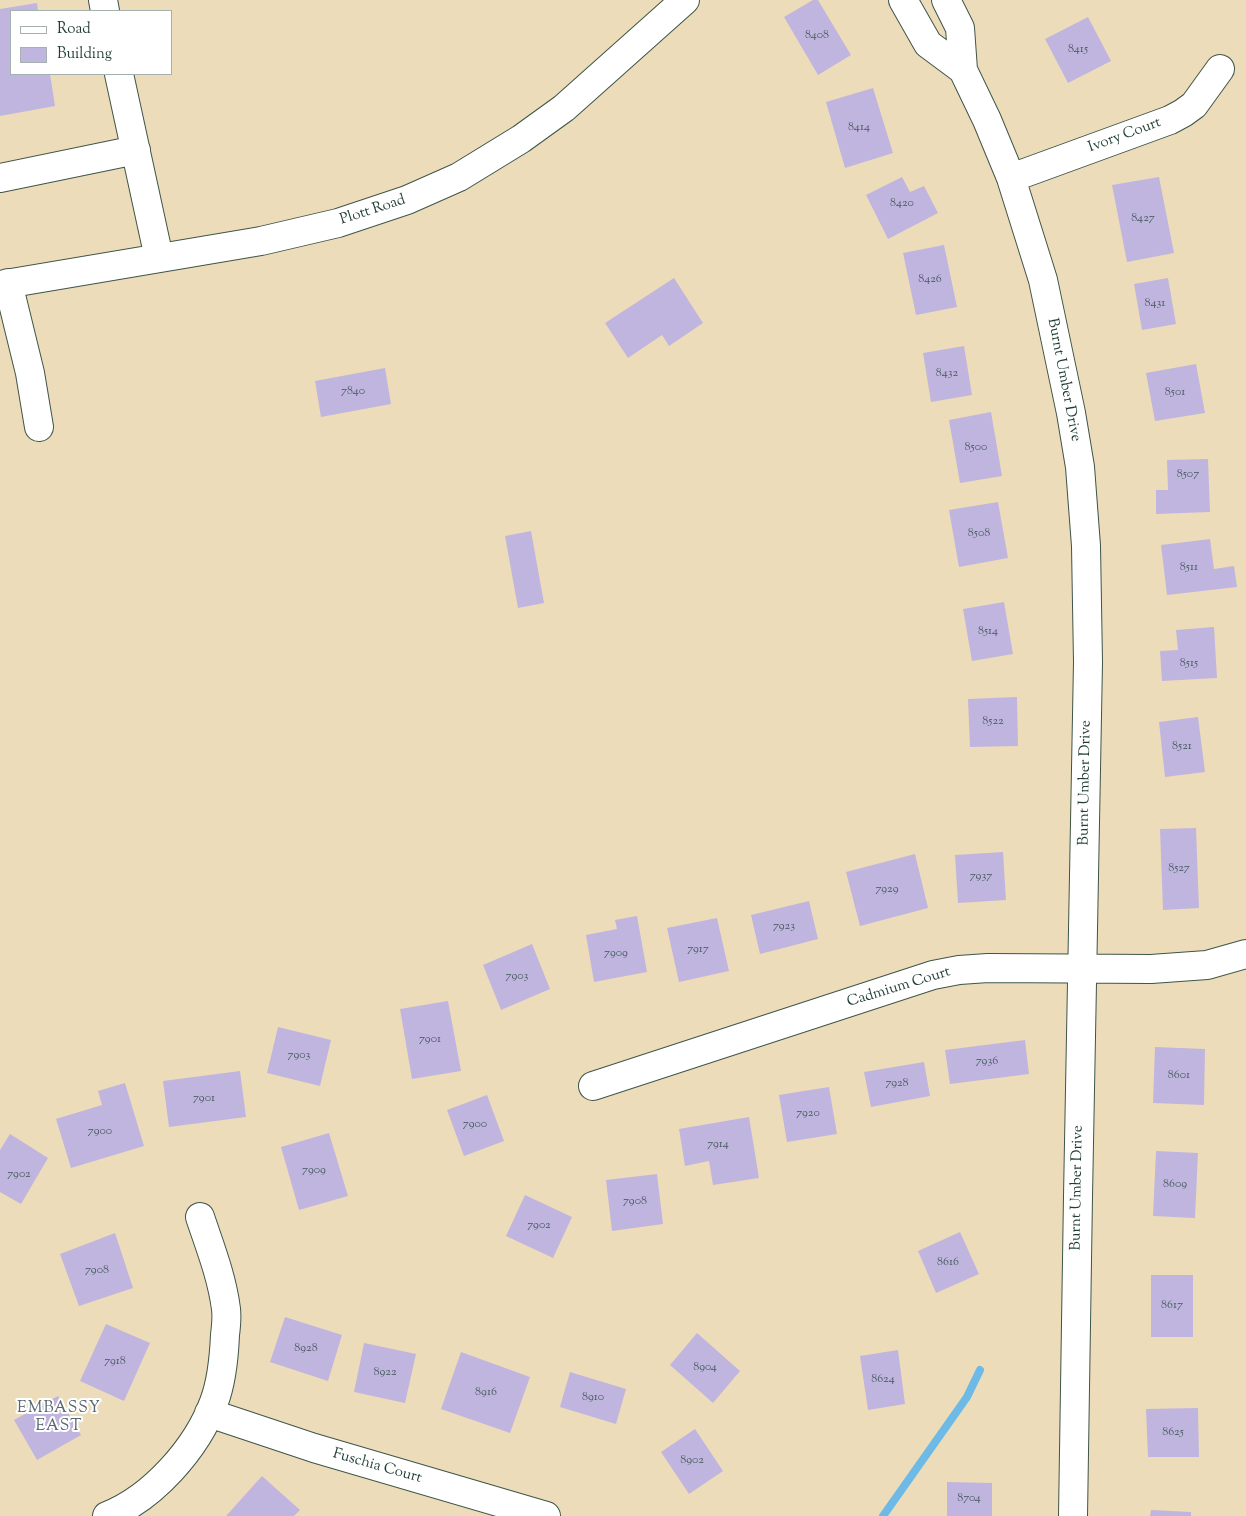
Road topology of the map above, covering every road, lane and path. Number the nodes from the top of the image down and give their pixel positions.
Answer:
1 (685, 0) edge
2 (902, 0) edge
3 (946, 0) edge
4 (1220, 68) dead end
5 (963, 70) junction
6 (119, 75) edge
7 (136, 150) junction
8 (0, 178) edge
9 (1011, 178) junction
10 (159, 258) junction
11 (4, 284) edge
12 (39, 427) dead end
13 (1246, 954) edge
14 (1083, 968) junction
15 (593, 1086) dead end
16 (200, 1217) dead end
17 (209, 1413) junction
18 (107, 1516) edge
19 (546, 1516) edge
20 (1073, 1516) edge

1 - 10 street, Plott Road
2 - 5 street, Burnt Umber Drive
3 - 5 street, Burnt Umber Drive
4 - 9 street, Ivory Court
5 - 9 street, Burnt Umber Drive
6 - 7 street
7 - 8 street
7 - 10 street
9 - 14 street, Burnt Umber Drive
10 - 11 street, Plott Road
11 - 12 street
13 - 14 street, Cadmium Court
14 - 15 street, Cadmium Court
14 - 20 street, Burnt Umber Drive
16 - 17 street
17 - 18 street
17 - 19 street, Fuschia Court

